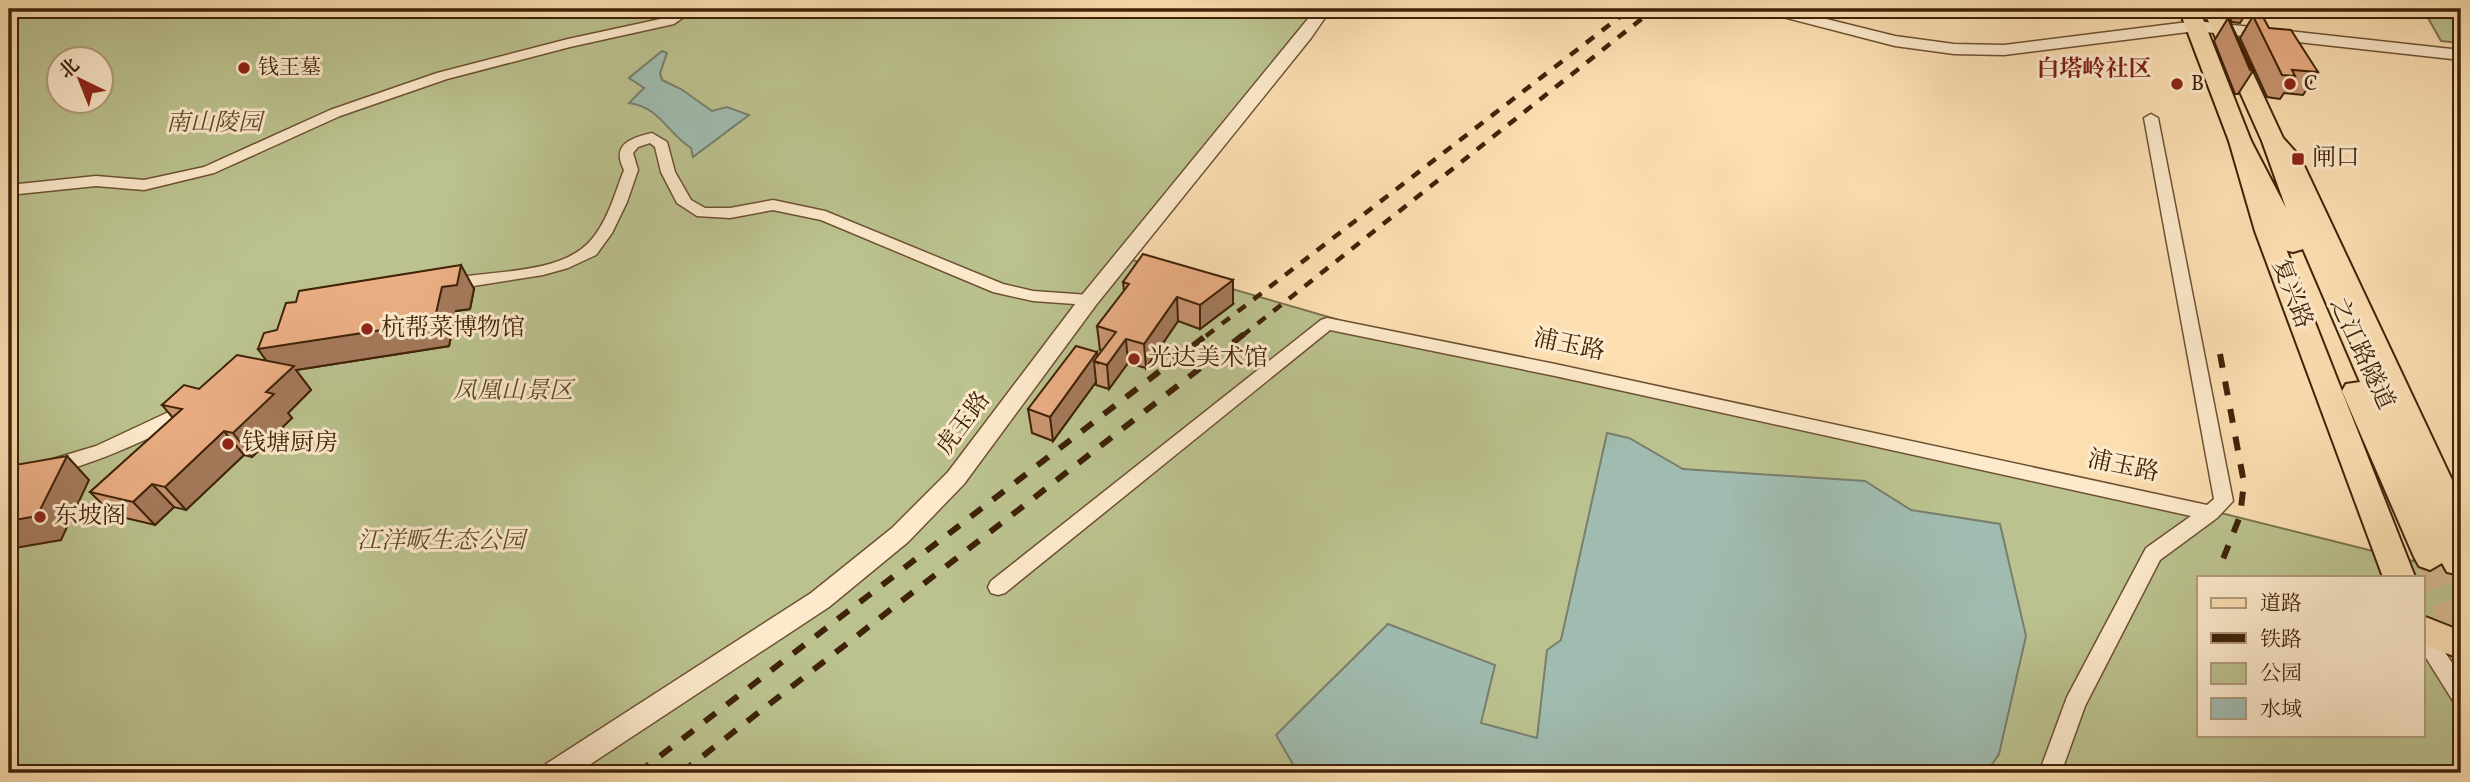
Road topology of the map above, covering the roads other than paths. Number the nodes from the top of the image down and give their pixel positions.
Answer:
1 (689, 9) edge
2 (1324, 9) edge
3 (1769, 9) edge
4 (2205, 18) edge
5 (2461, 55) edge
6 (2151, 118) dead end
7 (2240, 141) junction
8 (2273, 141) junction
9 (9, 190) edge
10 (437, 286) edge
11 (1089, 300) junction
12 (199, 402) edge
13 (9, 479) edge
14 (2210, 513) junction
15 (2461, 531) edge
16 (2431, 557) tunnel mouth
17 (2458, 563) tunnel mouth
18 (2399, 576) edge
19 (999, 587) dead end
20 (2424, 629) edge
21 (2424, 629) edge
22 (2461, 636) edge
23 (2424, 638) edge
24 (2461, 645) edge
25 (2461, 694) edge
26 (555, 773) edge
27 (2050, 773) edge

1 - 9 street
2 - 11 street, 虎玉路
3 - 4 street
4 - 5 street
4 - 7 main road, 复兴路
4 - 8 main road
6 - 14 street
7 - 16 main road, 之江路隧道
7 - 18 main road, 复兴路
8 - 15 main road
8 - 17 main road, 之江路隧道
10 - 11 street
11 - 26 street, 虎玉路
12 - 13 street
14 - 19 street, 浦玉路
14 - 27 street
20 - 22 main road
21 - 24 main road
23 - 25 street

